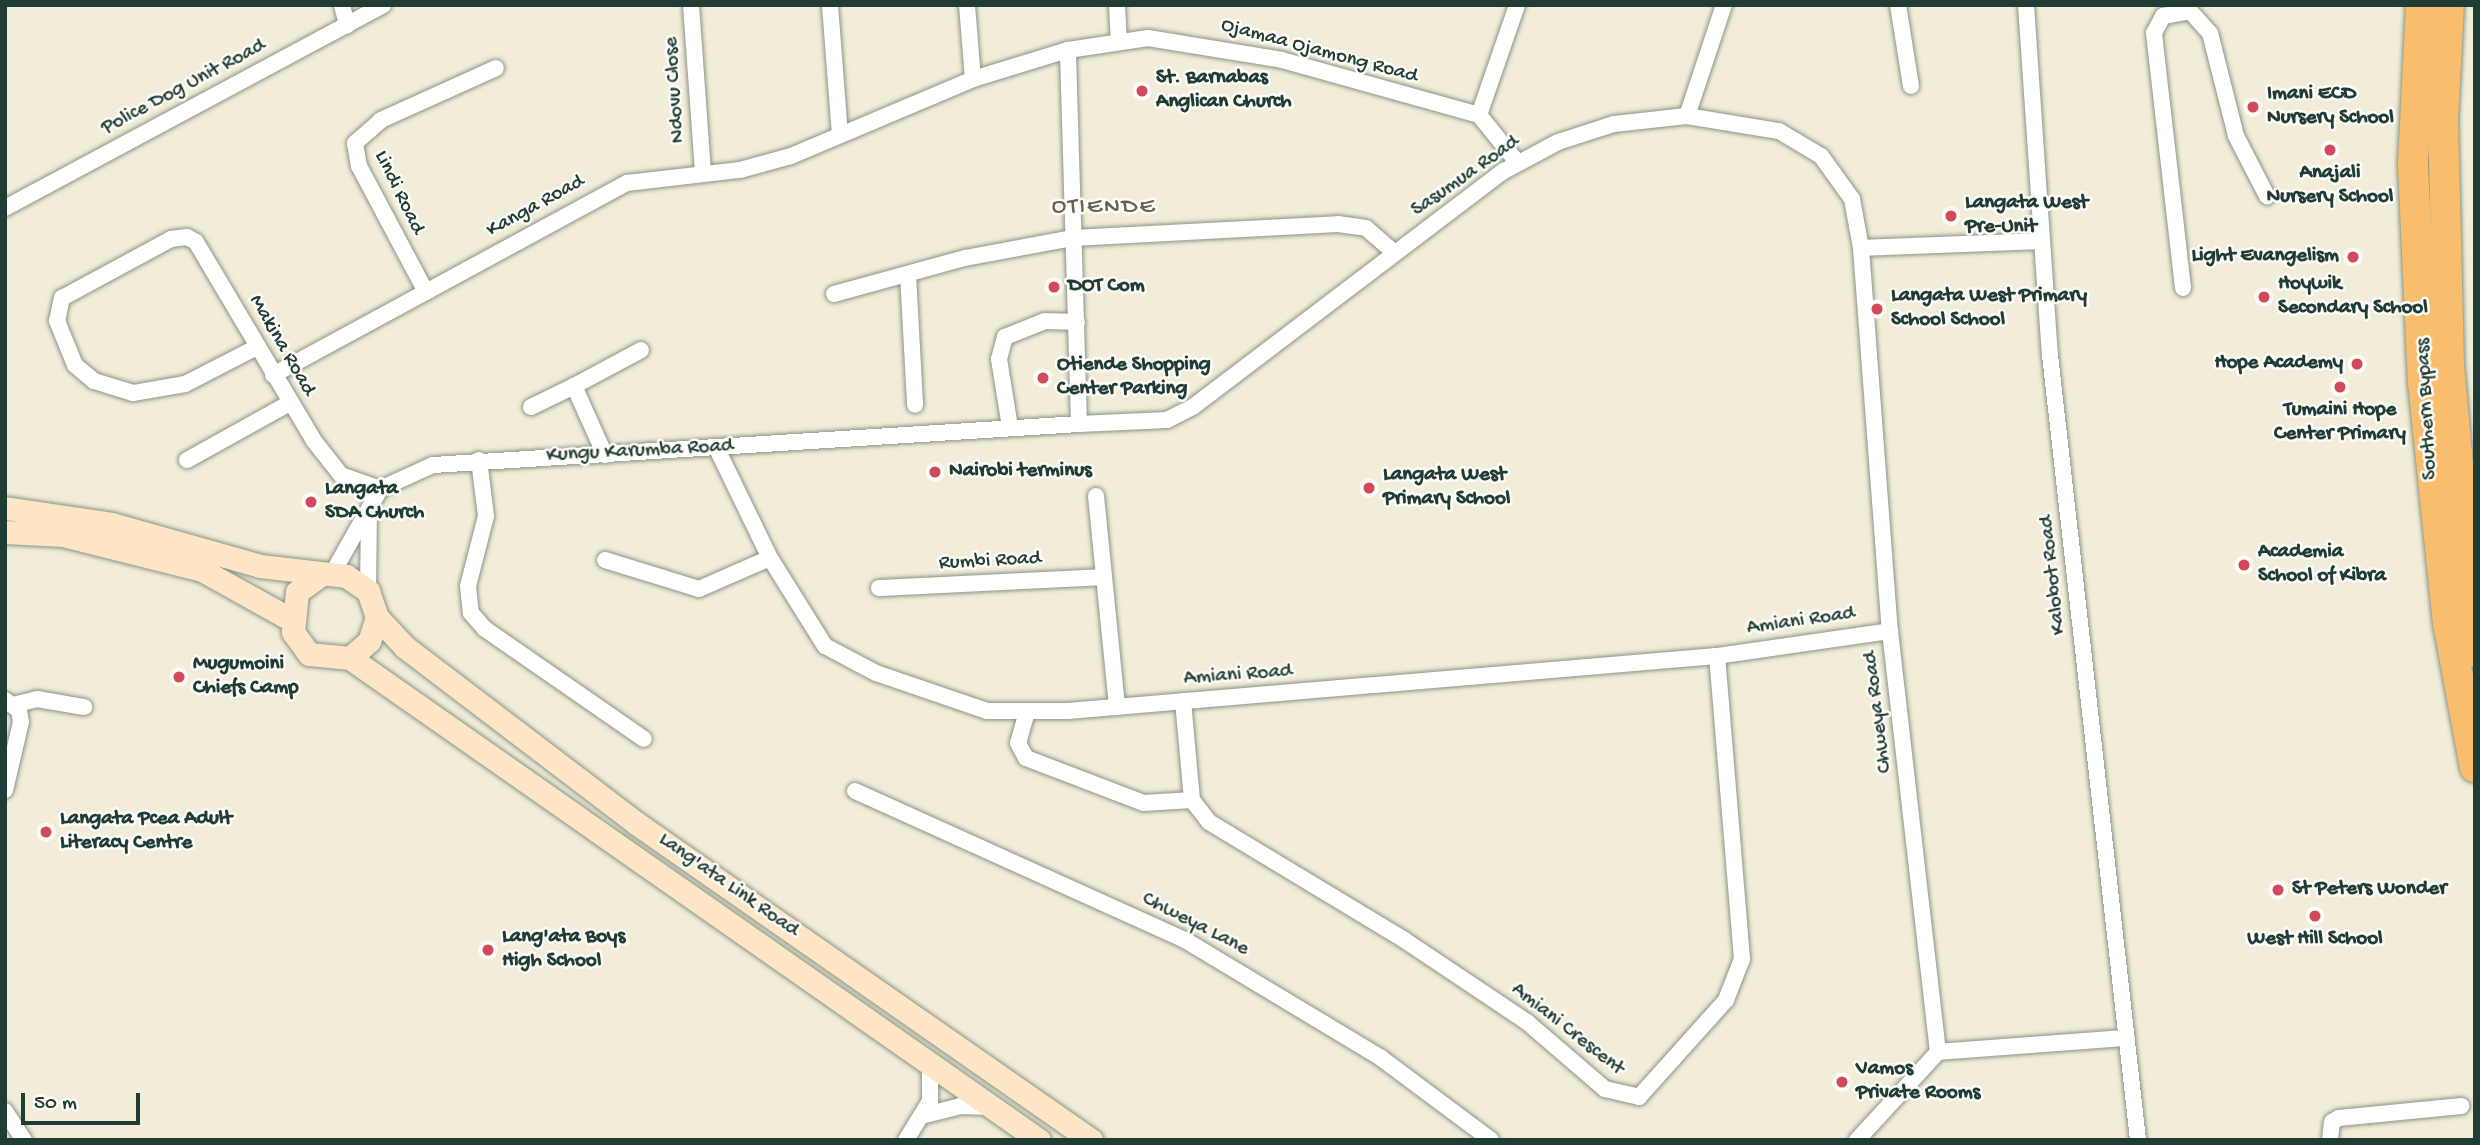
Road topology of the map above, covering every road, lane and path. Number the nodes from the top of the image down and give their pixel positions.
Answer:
1 (342, 5) edge
2 (383, 5) edge
3 (691, 5) edge
4 (830, 5) edge
5 (967, 5) edge
6 (1117, 5) edge
7 (1517, 5) edge
8 (1724, 5) edge
9 (1898, 5) edge
10 (2026, 5) edge
11 (2421, 5) edge
12 (2449, 5) edge
13 (2176, 8) edge
14 (347, 25) junction
15 (1119, 38) junction
16 (1068, 50) junction
17 (496, 68) dead end
18 (973, 79) junction
19 (1911, 86) dead end
20 (1479, 115) junction
21 (1687, 116) junction
22 (840, 134) junction
23 (1517, 162) junction
24 (704, 172) junction
25 (2267, 196) dead end
26 (5, 208) edge
27 (1073, 238) junction
28 (2040, 241) junction
29 (1861, 248) junction
30 (1394, 252) junction
31 (908, 274) junction
32 (2183, 288) dead end
33 (426, 292) junction
34 (834, 294) dead end
35 (1077, 322) junction
36 (257, 347) junction
37 (641, 350) dead end
38 (272, 375) junction
39 (574, 386) junction
40 (288, 404) junction
41 (915, 405) dead end
42 (531, 407) dead end
43 (1079, 424) junction
44 (1010, 427) junction
45 (717, 449) junction
46 (605, 455) junction
47 (187, 460) dead end
48 (479, 460) junction
49 (380, 489) junction
50 (1096, 496) dead end
51 (369, 507) junction
52 (5, 508) edge
53 (5, 532) edge
54 (770, 558) junction
55 (605, 560) dead end
56 (326, 575) junction
57 (1102, 577) junction
58 (879, 588) dead end
59 (368, 591) junction
60 (377, 617) junction
61 (290, 619) junction
62 (1891, 631) junction
63 (2475, 652) edge
64 (1717, 656) junction
65 (350, 658) junction
66 (1183, 701) junction
67 (9, 703) edge
68 (1118, 706) junction
69 (84, 707) dead end
70 (1027, 712) junction
71 (644, 738) dead end
72 (2475, 767) edge
73 (5, 790) edge
74 (855, 792) dead end
75 (1192, 800) junction
76 (2126, 1038) junction
77 (1938, 1052) junction
78 (930, 1063) junction
79 (2461, 1106) dead end
80 (993, 1107) junction
81 (5, 1111) edge
82 (925, 1115) junction
83 (24, 1140) edge
84 (906, 1140) edge
85 (1038, 1140) edge
86 (1091, 1140) edge
87 (1491, 1140) edge
88 (1857, 1140) edge
89 (2138, 1140) edge
90 (2330, 1140) edge

1 - 14 street
2 - 14 street, Police Dog Unit Road
3 - 24 street, Ndovu Close
4 - 22 street
5 - 18 street
6 - 15 street
7 - 20 street
8 - 21 street
9 - 19 street
10 - 28 street, Kalobot Road
11 - 72 highway, Southern Bypass
12 - 63 highway, Southern Bypass
13 - 25 street
13 - 32 street
14 - 26 street, Police Dog Unit Road
15 - 16 street, Ojamaa Ojamong Road
15 - 20 street, Ojamaa Ojamong Road
16 - 18 street, Kanga Road
16 - 27 street
17 - 33 street, Lindi Road
18 - 22 street, Kanga Road
20 - 23 street
21 - 23 street, Sasumua Road
21 - 29 street, Sasumua Road
22 - 24 street, Kanga Road
23 - 30 street, Sasumua Road
24 - 33 street, Kanga Road
27 - 30 street
27 - 31 street
27 - 35 street
28 - 29 street
28 - 76 street, Kalobot Road
29 - 62 street, Chweya Road
30 - 43 street, Sasumua Road
31 - 34 street
31 - 41 street
33 - 38 street, Kanga Road
35 - 43 street
35 - 44 street
36 - 36 street, Makina Road
36 - 38 street, Makina Road
37 - 39 street
38 - 40 street, Makina Road
39 - 42 street
39 - 46 street
40 - 47 street
40 - 49 street, Makina Road
43 - 44 street, Kungu Karumba Road
44 - 45 street, Kungu Karumba Road
45 - 46 street, Kungu Karumba Road
45 - 54 street, Amiani Road
46 - 48 street, Kungu Karumba Road
48 - 49 street, Kungu Karumba Road
48 - 71 street
49 - 51 street
50 - 57 street
51 - 56 street
51 - 59 street
52 - 56 main road
53 - 61 main road
54 - 55 street
54 - 70 street, Amiani Road
56 - 59 main road
56 - 61 main road
57 - 58 street, Rumbi Road
57 - 68 street
59 - 60 main road
60 - 65 main road
60 - 86 main road, Lang'ata Link Road
61 - 65 main road
62 - 64 street, Amiani Road
62 - 77 street, Chweya Road
64 - 66 street, Amiani Road
64 - 75 street, Amiani Crescent
65 - 78 main road, Lang'ata Link Road
66 - 68 street, Amiani Road
66 - 75 street
67 - 69 street
67 - 73 street
68 - 70 street, Amiani Road
70 - 75 street
74 - 87 street, Chweya Lane
76 - 77 street
76 - 89 street, Kalobot Road
77 - 88 street
78 - 80 main road, Lang'ata Link Road
78 - 82 street
79 - 90 street
80 - 82 street
80 - 85 main road, Lang'ata Link Road
81 - 83 street
82 - 84 street

